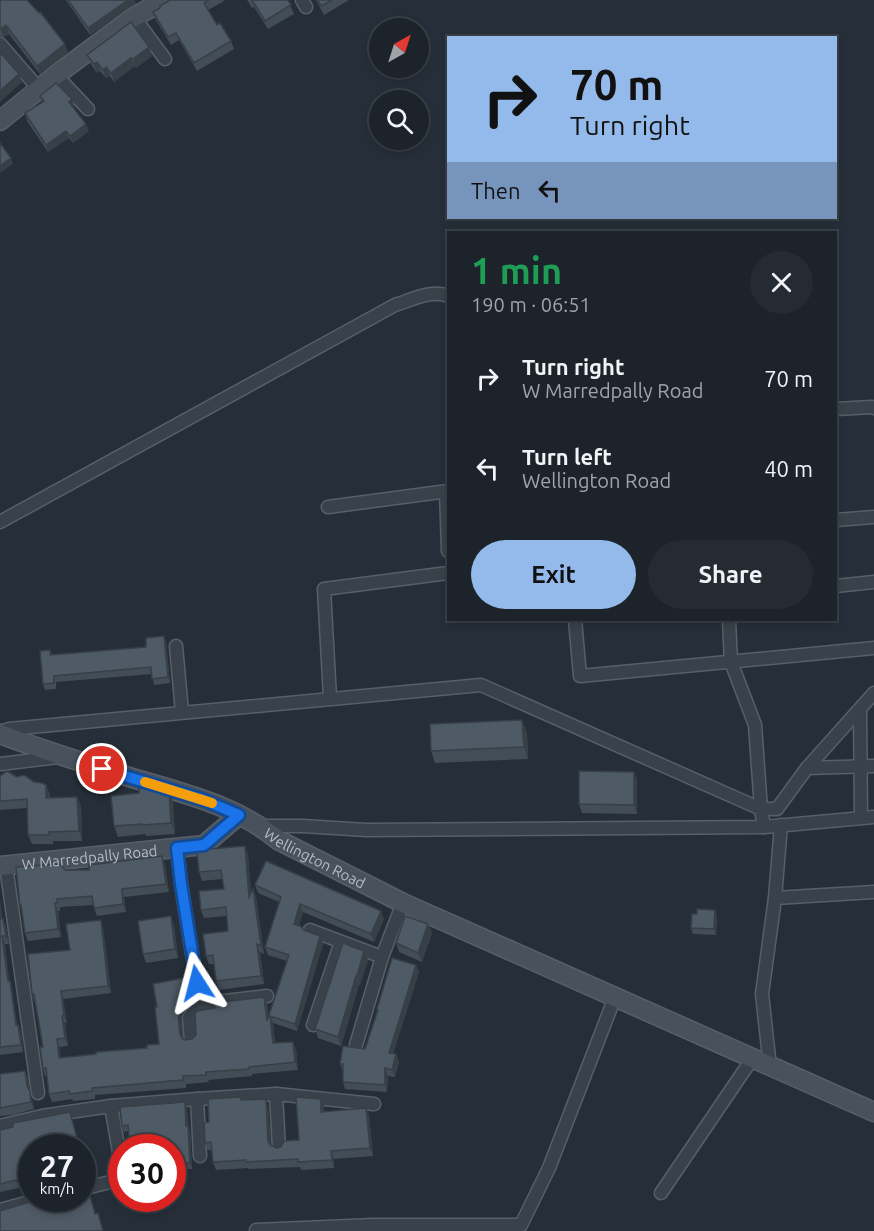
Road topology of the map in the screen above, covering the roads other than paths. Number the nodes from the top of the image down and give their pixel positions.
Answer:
1 (154, 3) edge
2 (134, 17) junction
3 (0, 44) edge
4 (165, 58) dead end
5 (56, 75) junction
6 (39, 89) junction
7 (88, 109) dead end
8 (0, 121) edge
9 (447, 296) edge
10 (874, 408) edge
11 (837, 409) edge
12 (447, 491) edge
13 (328, 507) dead end
14 (874, 518) edge
15 (837, 520) edge
16 (0, 522) edge
17 (447, 573) edge
18 (874, 582) edge
19 (837, 586) edge
20 (575, 621) edge
21 (729, 621) edge
22 (176, 646) dead end
23 (874, 648) edge
24 (731, 662) junction
25 (874, 693) edge
26 (330, 698) junction
27 (860, 709) junction
28 (182, 712) junction
29 (0, 733) edge
30 (60, 756) junction
31 (0, 764) edge
32 (874, 766) edge
33 (861, 767) junction
34 (807, 768) junction
35 (761, 809) junction
36 (239, 815) junction
37 (874, 817) edge
38 (861, 818) junction
39 (781, 825) junction
40 (261, 826) junction
41 (764, 826) junction
42 (177, 848) junction
43 (3, 866) edge
44 (874, 892) edge
45 (775, 898) junction
46 (403, 903) junction
47 (310, 930) edge
48 (341, 942) junction
49 (382, 957) junction
50 (267, 996) dead end
51 (615, 997) junction
52 (200, 1004) junction
53 (314, 1025) edge
54 (191, 1040) edge
55 (356, 1045) edge
56 (752, 1059) junction
57 (771, 1067) junction
58 (38, 1093) dead end
59 (276, 1094) junction
60 (197, 1099) junction
61 (374, 1104) dead end
62 (111, 1106) junction
63 (874, 1112) edge
64 (0, 1126) edge
65 (116, 1134) edge
66 (279, 1148) edge
67 (200, 1156) dead end
68 (661, 1193) dead end
69 (18, 1205) edge
70 (0, 1210) edge
71 (256, 1230) edge

1 - 2 main road
2 - 4 street
2 - 5 main road
3 - 6 street
5 - 6 main road
5 - 7 street
6 - 8 main road
9 - 16 street
10 - 11 street
12 - 13 street
14 - 15 street
17 - 26 street
18 - 19 street
20 - 24 street
21 - 24 street
22 - 28 street
23 - 24 street
24 - 35 street
25 - 27 street
26 - 28 street
26 - 35 street
27 - 33 street
27 - 34 street
28 - 29 street
29 - 30 main road, Wellington Road
30 - 31 street
30 - 36 main road, Wellington Road
32 - 33 street
33 - 34 street
33 - 38 street
34 - 35 street
35 - 41 street
36 - 40 main road, Wellington Road
36 - 42 main road, W Marredpally Road
37 - 38 street
38 - 39 street
39 - 41 street
39 - 45 street
40 - 41 street
40 - 46 main road, Wellington Road
42 - 43 main road, W Marredpally Road
42 - 52 street
43 - 58 street
44 - 45 street
45 - 57 street
46 - 49 street
46 - 51 main road, Wellington Road
47 - 48 street
48 - 49 street
48 - 53 street
49 - 55 street
50 - 52 street
51 - 56 main road, Wellington Road
51 - 71 street
52 - 54 street
56 - 57 main road, Wellington Road
56 - 68 street
57 - 63 main road, Wellington Road
59 - 60 street
59 - 61 street
59 - 66 street
60 - 62 street
60 - 67 street
62 - 64 street
62 - 65 street
69 - 70 street

